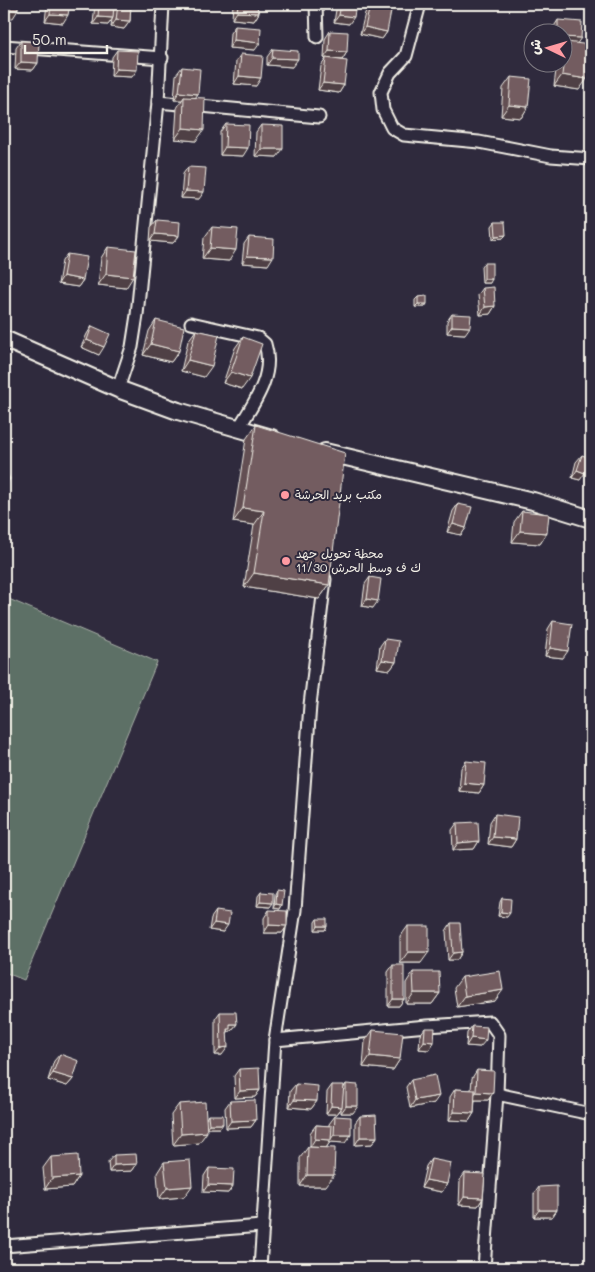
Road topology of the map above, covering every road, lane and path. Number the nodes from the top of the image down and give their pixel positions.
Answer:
1 (163, 4) edge
2 (316, 4) edge
3 (420, 4) edge
4 (317, 37) dead end
5 (4, 46) edge
6 (162, 58) junction
7 (158, 102) junction
8 (319, 117) dead end
9 (591, 159) edge
10 (190, 323) dead end
11 (4, 338) edge
12 (118, 389) junction
13 (238, 429) junction
14 (284, 441) edge
15 (312, 448) edge
16 (591, 519) edge
17 (326, 571) edge
18 (275, 1040) junction
19 (497, 1094) junction
20 (591, 1114) edge
21 (262, 1226) junction
22 (4, 1246) edge
23 (260, 1268) edge
24 (484, 1268) edge

1 - 6 street
2 - 4 street
3 - 9 street
5 - 6 street
6 - 7 street
7 - 8 street
7 - 12 street
10 - 13 street
11 - 12 street
12 - 13 street
13 - 14 street
15 - 16 street
17 - 18 street
18 - 19 street
18 - 21 street
19 - 20 street
19 - 24 street
21 - 22 street
21 - 23 street

